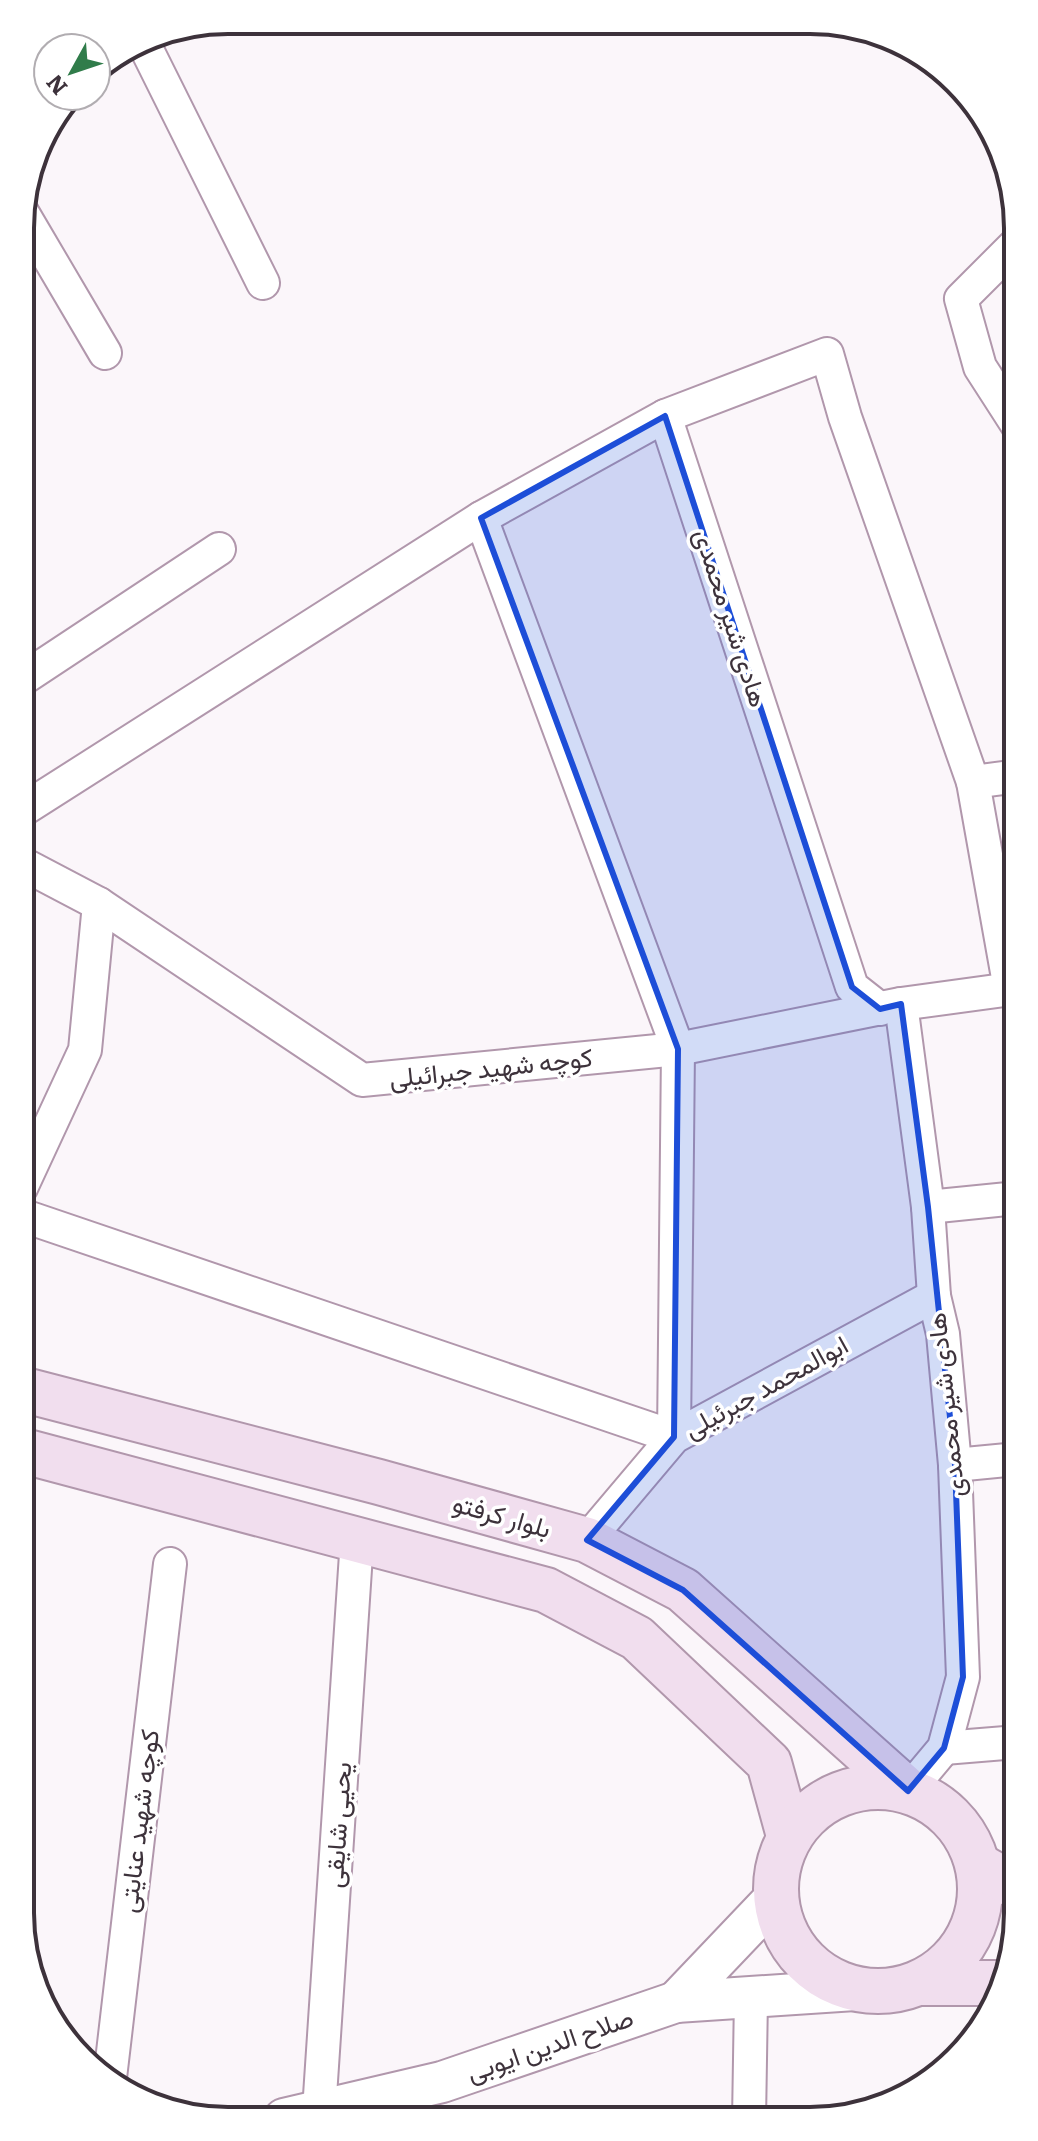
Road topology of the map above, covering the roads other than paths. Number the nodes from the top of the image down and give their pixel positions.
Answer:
1 (148, 52) edge
2 (34, 232) edge
3 (1004, 256) edge
4 (263, 283) dead end
5 (105, 353) dead end
6 (1004, 404) edge
7 (665, 416) junction
8 (481, 518) junction
9 (219, 549) dead end
10 (34, 671) edge
11 (1004, 778) edge
12 (973, 782) junction
13 (34, 803) edge
14 (34, 870) edge
15 (99, 904) junction
16 (1004, 939) edge
17 (1004, 990) edge
18 (890, 1007) junction
19 (678, 1049) junction
20 (34, 1160) edge
21 (1004, 1199) edge
22 (928, 1207) junction
23 (34, 1219) edge
24 (934, 1296) junction
25 (34, 1392) edge
26 (674, 1437) junction
27 (34, 1454) edge
28 (1004, 1460) edge
29 (955, 1465) junction
30 (357, 1539) junction
31 (587, 1540) junction
32 (170, 1564) dead end
33 (1004, 1743) edge
34 (944, 1748) junction
35 (908, 1791) junction
36 (789, 1836) junction
37 (978, 1865) junction
38 (1004, 1880) edge
39 (775, 1898) junction
40 (922, 1983) junction
41 (991, 1983) edge
42 (855, 1990) junction
43 (751, 1997) junction
44 (676, 2002) junction
45 (111, 2067) edge
46 (303, 2107) edge
47 (336, 2107) edge
48 (749, 2107) edge

1 - 4 street
2 - 5 street
3 - 6 street
7 - 8 street
7 - 12 street
7 - 18 street, هادی شیر محمدی
8 - 13 street
8 - 19 street
9 - 10 street
11 - 12 street
12 - 16 street
14 - 15 street, کوچه شهید جبرائیلی
15 - 19 street, کوچه شهید جبرائیلی
15 - 20 street
17 - 18 street, کوچه شهید جبرائیلی
18 - 19 street, کوچه شهید جبرائیلی
18 - 22 street, هادی شیر محمدی
19 - 26 street
21 - 22 street
22 - 24 street, هادی شیر محمدی
23 - 26 street
24 - 26 street, ابوالمحمد جبرئیلی
24 - 29 street, هادی شیر محمدی
25 - 31 main road, بلوار کرفتو
26 - 31 street, ابوالمحمد جبرئیلی
27 - 30 main road
28 - 29 street
29 - 34 street, هادی شیر محمدی
30 - 36 main road
30 - 46 street, یحیی شایقی
31 - 35 main road, بلوار کرفتو
32 - 45 street, کوچه شهید عنایتی
33 - 34 street
34 - 35 street, هادی شیر محمدی
35 - 36 main road
35 - 37 main road
36 - 39 main road
37 - 38 main road
37 - 40 main road
39 - 42 main road
39 - 44 street
40 - 41 main road
40 - 42 main road
42 - 43 street
43 - 44 street
43 - 48 street
44 - 47 street, صلاح الدین ایوبی

